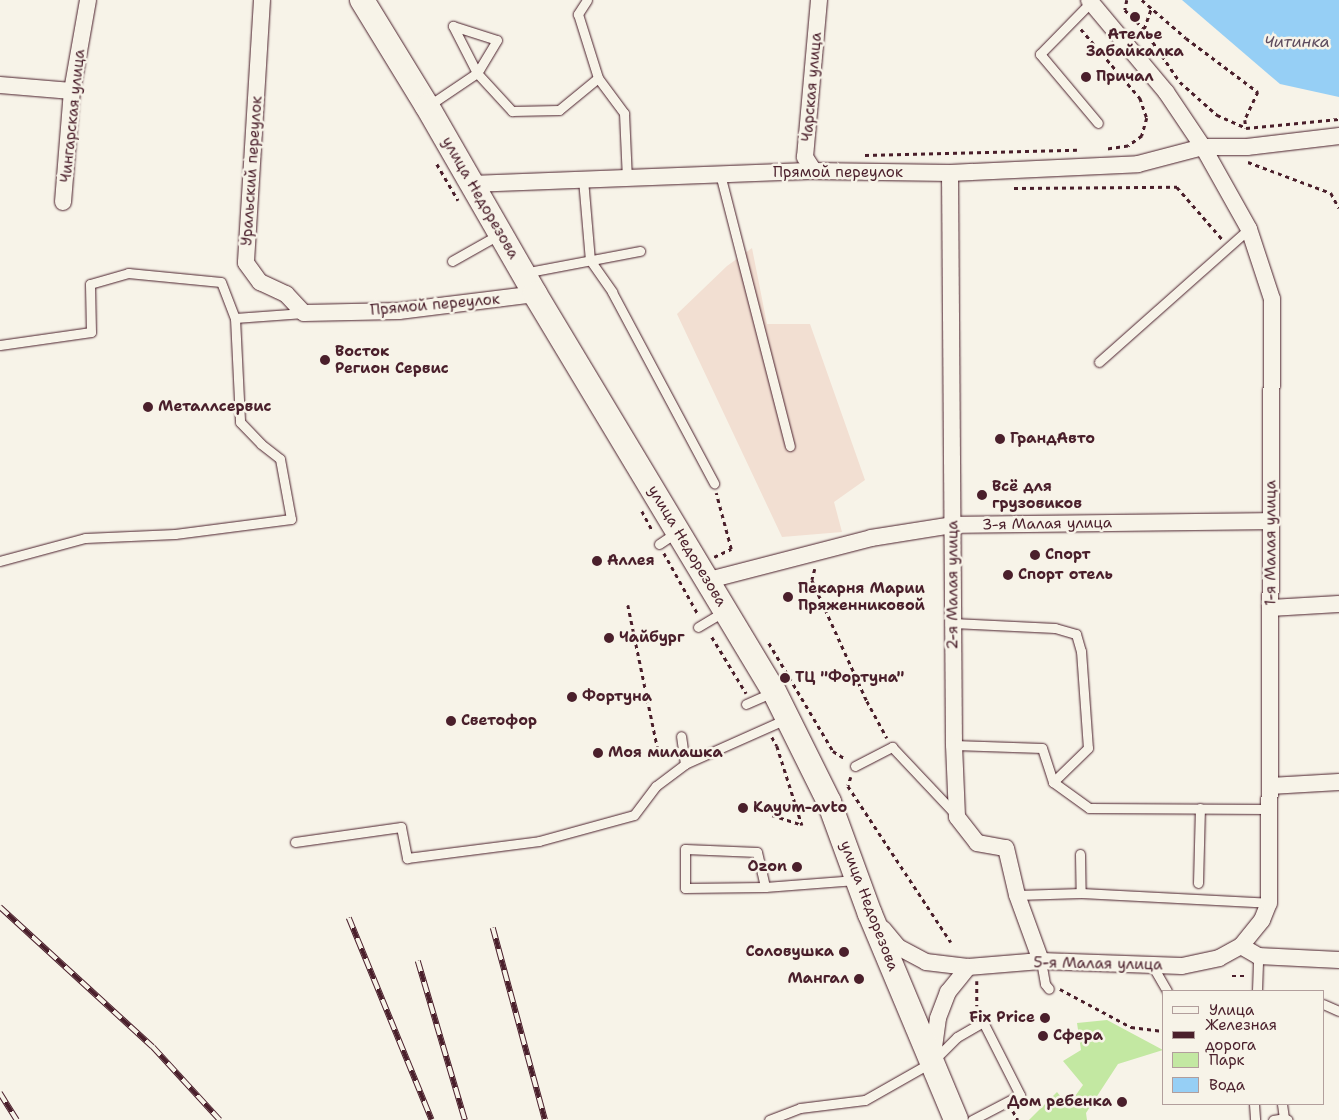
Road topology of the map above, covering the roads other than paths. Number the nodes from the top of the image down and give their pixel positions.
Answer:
1 (88, 0) edge
2 (262, 0) edge
3 (362, 0) edge
4 (586, 0) edge
5 (819, 0) edge
6 (1090, 1) edge
7 (477, 73) junction
8 (598, 78) junction
9 (0, 85) edge
10 (72, 91) junction
11 (427, 106) junction
12 (1098, 123) dead end
13 (1339, 136) edge
14 (1202, 147) junction
15 (814, 171) junction
16 (950, 173) junction
17 (720, 174) junction
18 (627, 178) junction
19 (584, 179) junction
20 (471, 184) junction
21 (63, 202) dead end
22 (1249, 229) junction
23 (500, 233) junction
24 (640, 251) dead end
25 (590, 260) junction
26 (452, 261) dead end
27 (534, 271) dead end
28 (535, 294) junction
29 (304, 312) junction
30 (235, 318) junction
31 (0, 345) edge
32 (1099, 362) dead end
33 (790, 446) dead end
34 (714, 483) road end
35 (1271, 522) junction
36 (952, 525) junction
37 (679, 530) junction
38 (661, 547) road end
39 (0, 561) edge
40 (707, 570) junction
41 (1339, 604) edge
42 (1270, 608) junction
43 (726, 611) junction
44 (953, 623) junction
45 (700, 624) road end
46 (774, 691) junction
47 (747, 700) road end
48 (788, 718) junction
49 (681, 736) dead end
50 (954, 745) junction
51 (685, 764) junction
52 (855, 766) road end
53 (1053, 782) junction
54 (1339, 782) edge
55 (1270, 786) junction
56 (1200, 808) junction
57 (1270, 808) junction
58 (957, 817) junction
59 (295, 842) dead end
60 (1080, 854) dead end
61 (858, 880) junction
62 (1198, 882) dead end
63 (765, 887) junction
64 (1081, 893) junction
65 (1017, 895) junction
66 (1269, 903) junction
67 (870, 914) junction
68 (1241, 946) junction
69 (1258, 956) junction
70 (1339, 960) edge
71 (1041, 961) junction
72 (1152, 965) junction
73 (972, 973) junction
74 (1047, 986) road end
75 (1166, 990) edge
76 (1257, 990) edge
77 (1324, 1004) edge
78 (1339, 1011) edge
79 (932, 1062) junction
80 (1254, 1105) edge
81 (1282, 1105) edge
82 (1286, 1119) edge
83 (769, 1120) edge
84 (956, 1120) edge
85 (972, 1120) edge
86 (1254, 1120) edge
87 (1273, 1120) edge

1 - 10 street, Чингарская улица
2 - 29 street, Уральский переулок
3 - 11 street, улица Недорезова
4 - 8 lane
5 - 15 street, Чарская улица
6 - 12 lane
6 - 14 street, 1-я Малая улица
7 - 7 lane
7 - 8 lane
7 - 11 lane
8 - 18 lane
9 - 10 street
10 - 21 street, Чингарская улица
11 - 20 street, улица Недорезова
13 - 14 street, Прямой переулок
14 - 16 street, Прямой переулок
14 - 22 street, 1-я Малая улица
15 - 16 street, Прямой переулок
15 - 17 street, Прямой переулок
16 - 36 street, 2-я Малая улица
17 - 18 street, Прямой переулок
17 - 33 lane
18 - 19 street, Прямой переулок
19 - 20 street, Прямой переулок
19 - 25 lane
20 - 23 street, улица Недорезова
22 - 32 lane
22 - 35 street, 1-я Малая улица
23 - 26 lane
23 - 28 street, улица Недорезова
24 - 25 lane
25 - 27 lane
25 - 34 lane
28 - 29 street, Прямой переулок
28 - 37 street, улица Недорезова
29 - 30 lane
30 - 31 lane
30 - 39 lane
35 - 36 street, 3-я Малая улица
35 - 42 street, 1-я Малая улица
36 - 40 street, 3-я Малая улица
36 - 44 street, 2-я Малая улица
37 - 38 lane
37 - 40 street, улица Недорезова
40 - 43 street, улица Недорезова
41 - 42 street
42 - 55 street, 1-я Малая улица
43 - 45 lane
43 - 46 street, улица Недорезова
44 - 50 street, 2-я Малая улица
44 - 53 lane
46 - 47 lane
46 - 48 street, улица Недорезова
48 - 51 lane
48 - 61 street, улица Недорезова
49 - 51 lane
50 - 53 lane
50 - 58 street, 2-я Малая улица
51 - 59 lane
52 - 58 lane
53 - 56 lane
54 - 55 street
55 - 57 street, 1-я Малая улица
56 - 57 lane
56 - 62 lane
57 - 66 street, 1-я Малая улица
58 - 65 street
60 - 64 lane
61 - 63 lane
61 - 67 street, улица Недорезова
63 - 63 lane
64 - 65 lane
64 - 66 lane
65 - 71 street
66 - 68 street, 1-я Малая улица
67 - 73 street, 5-я Малая улица
67 - 79 street, улица Недорезова
68 - 69 street
68 - 72 street, 5-я Малая улица
69 - 70 street
69 - 76 lane
71 - 72 street, 5-я Малая улица
71 - 73 street, 5-я Малая улица
71 - 74 lane
72 - 75 lane
73 - 79 street
77 - 78 lane
79 - 83 lane
79 - 84 street, улица Недорезова
79 - 85 lane
80 - 86 lane
81 - 82 lane
82 - 87 lane

